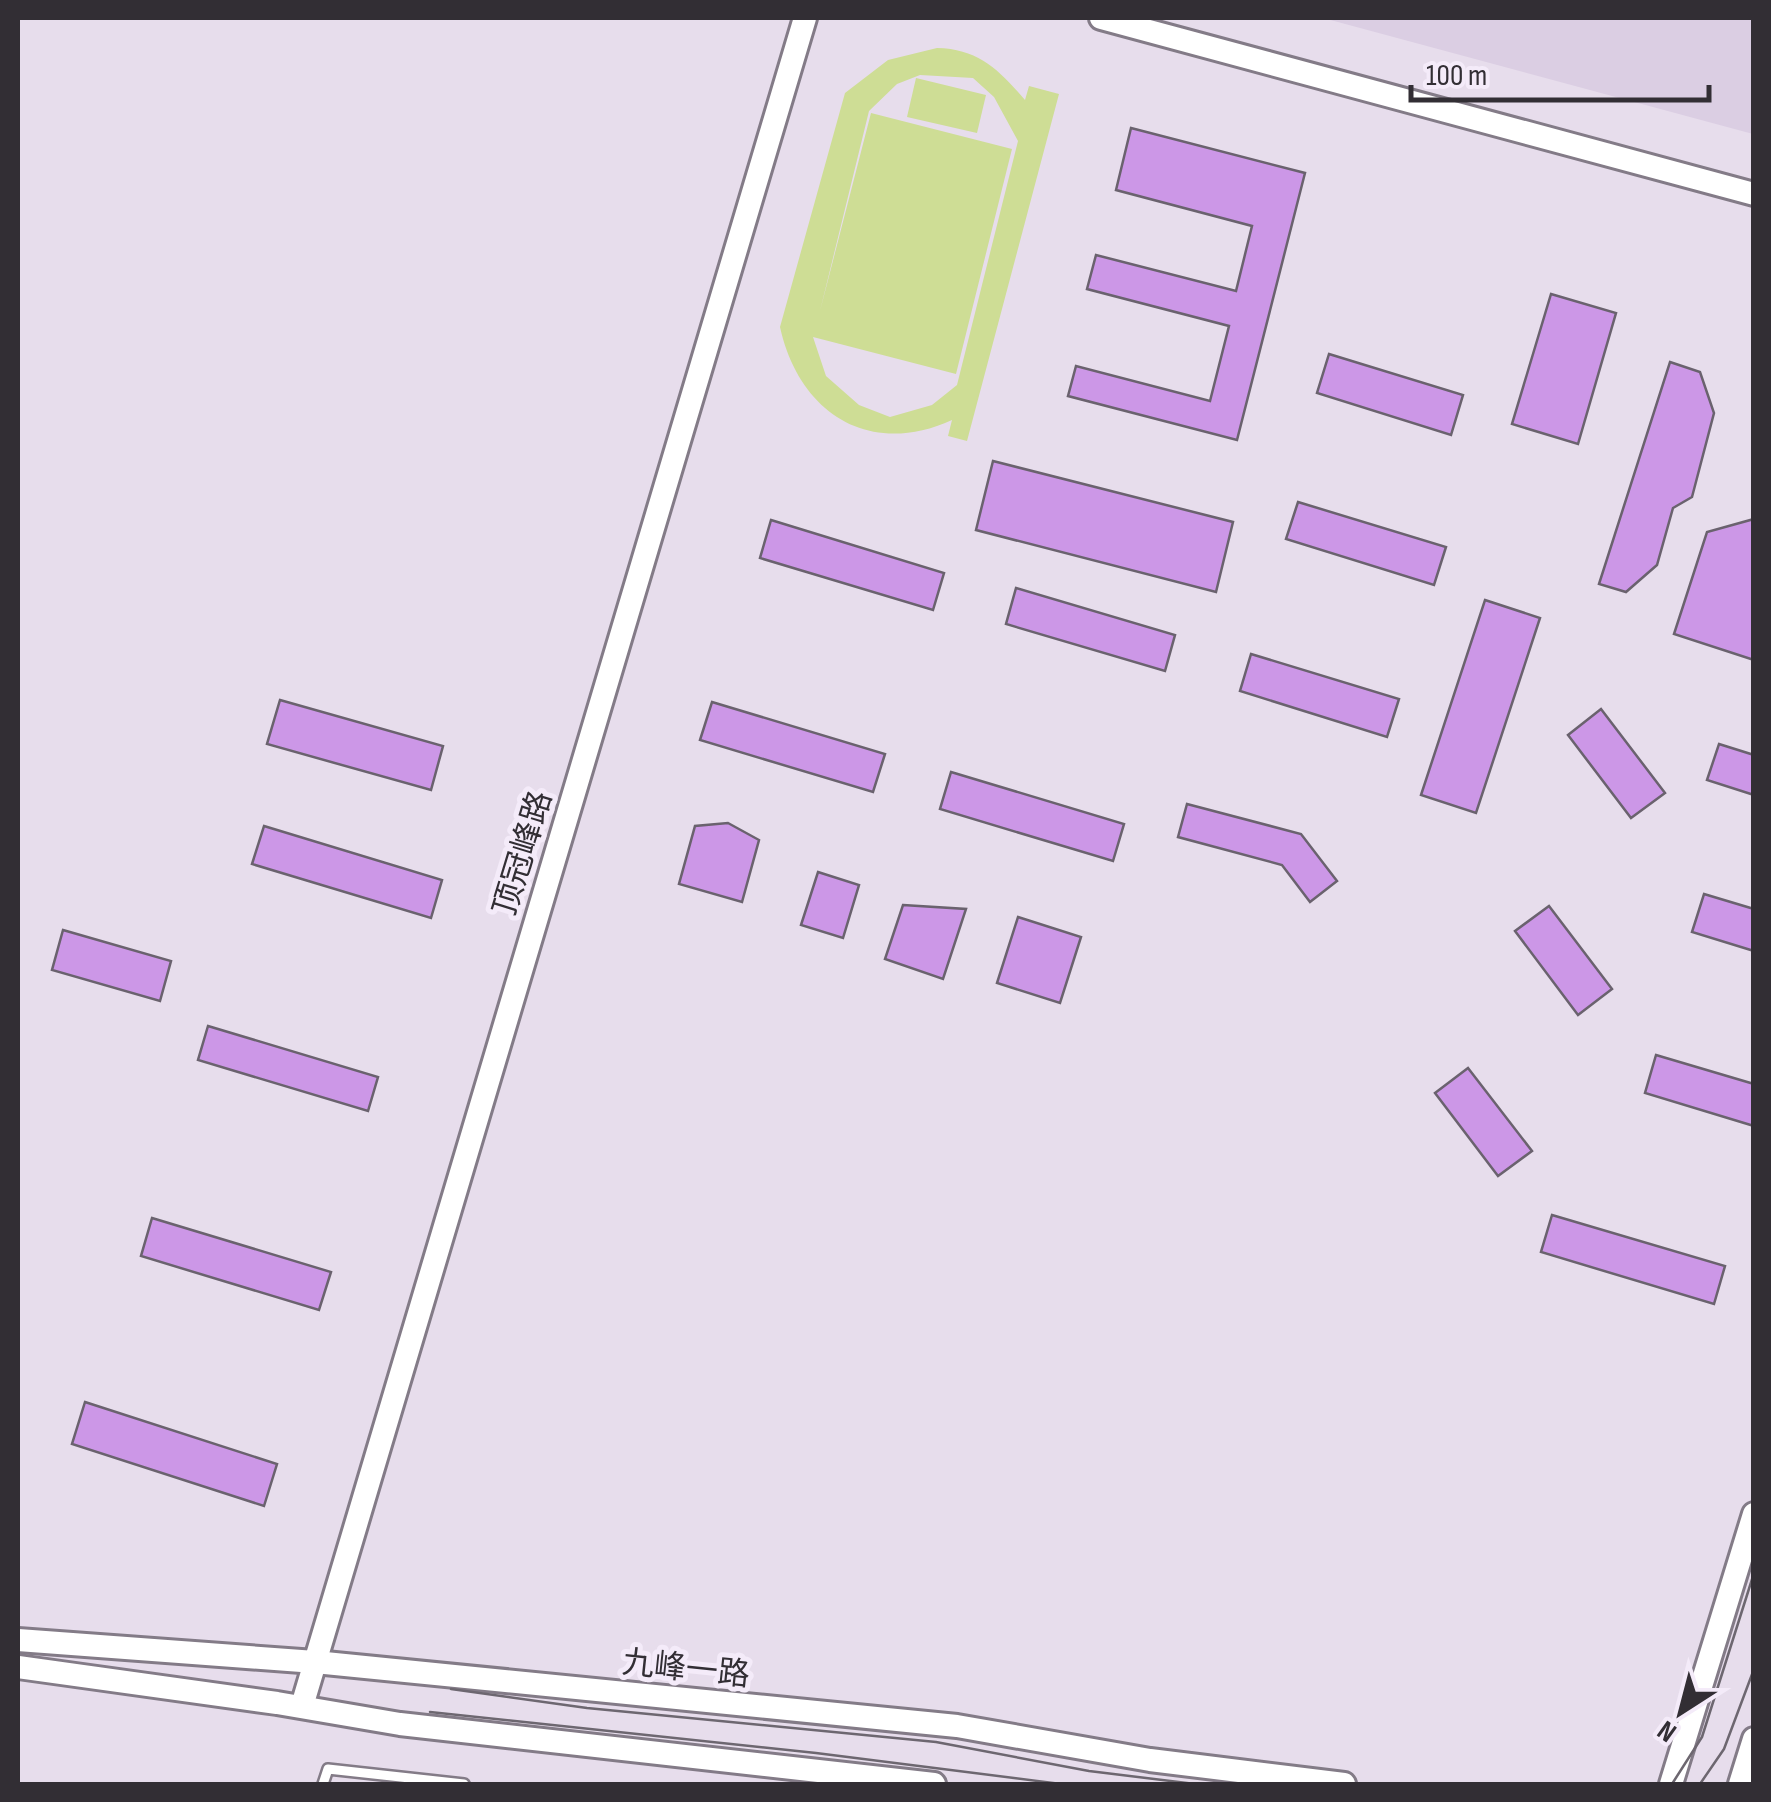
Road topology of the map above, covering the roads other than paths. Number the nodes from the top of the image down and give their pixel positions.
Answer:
1 (805, 18) edge
2 (1101, 18) edge
3 (1754, 194) edge
4 (1754, 1514) edge
5 (18, 1640) edge
6 (315, 1662) junction
7 (18, 1667) edge
8 (302, 1706) junction
9 (1754, 1739) edge
10 (322, 1784) edge
11 (464, 1784) edge
12 (934, 1784) edge
13 (1344, 1784) edge
14 (1671, 1784) edge
15 (1740, 1784) edge

1 - 6 street, 顶冠峰路
2 - 3 street
4 - 14 street
5 - 6 street, 九峰一路
6 - 8 street, 顶冠峰路
6 - 13 street, 九峰一路
7 - 8 street
8 - 12 street
9 - 15 street
10 - 11 lane

